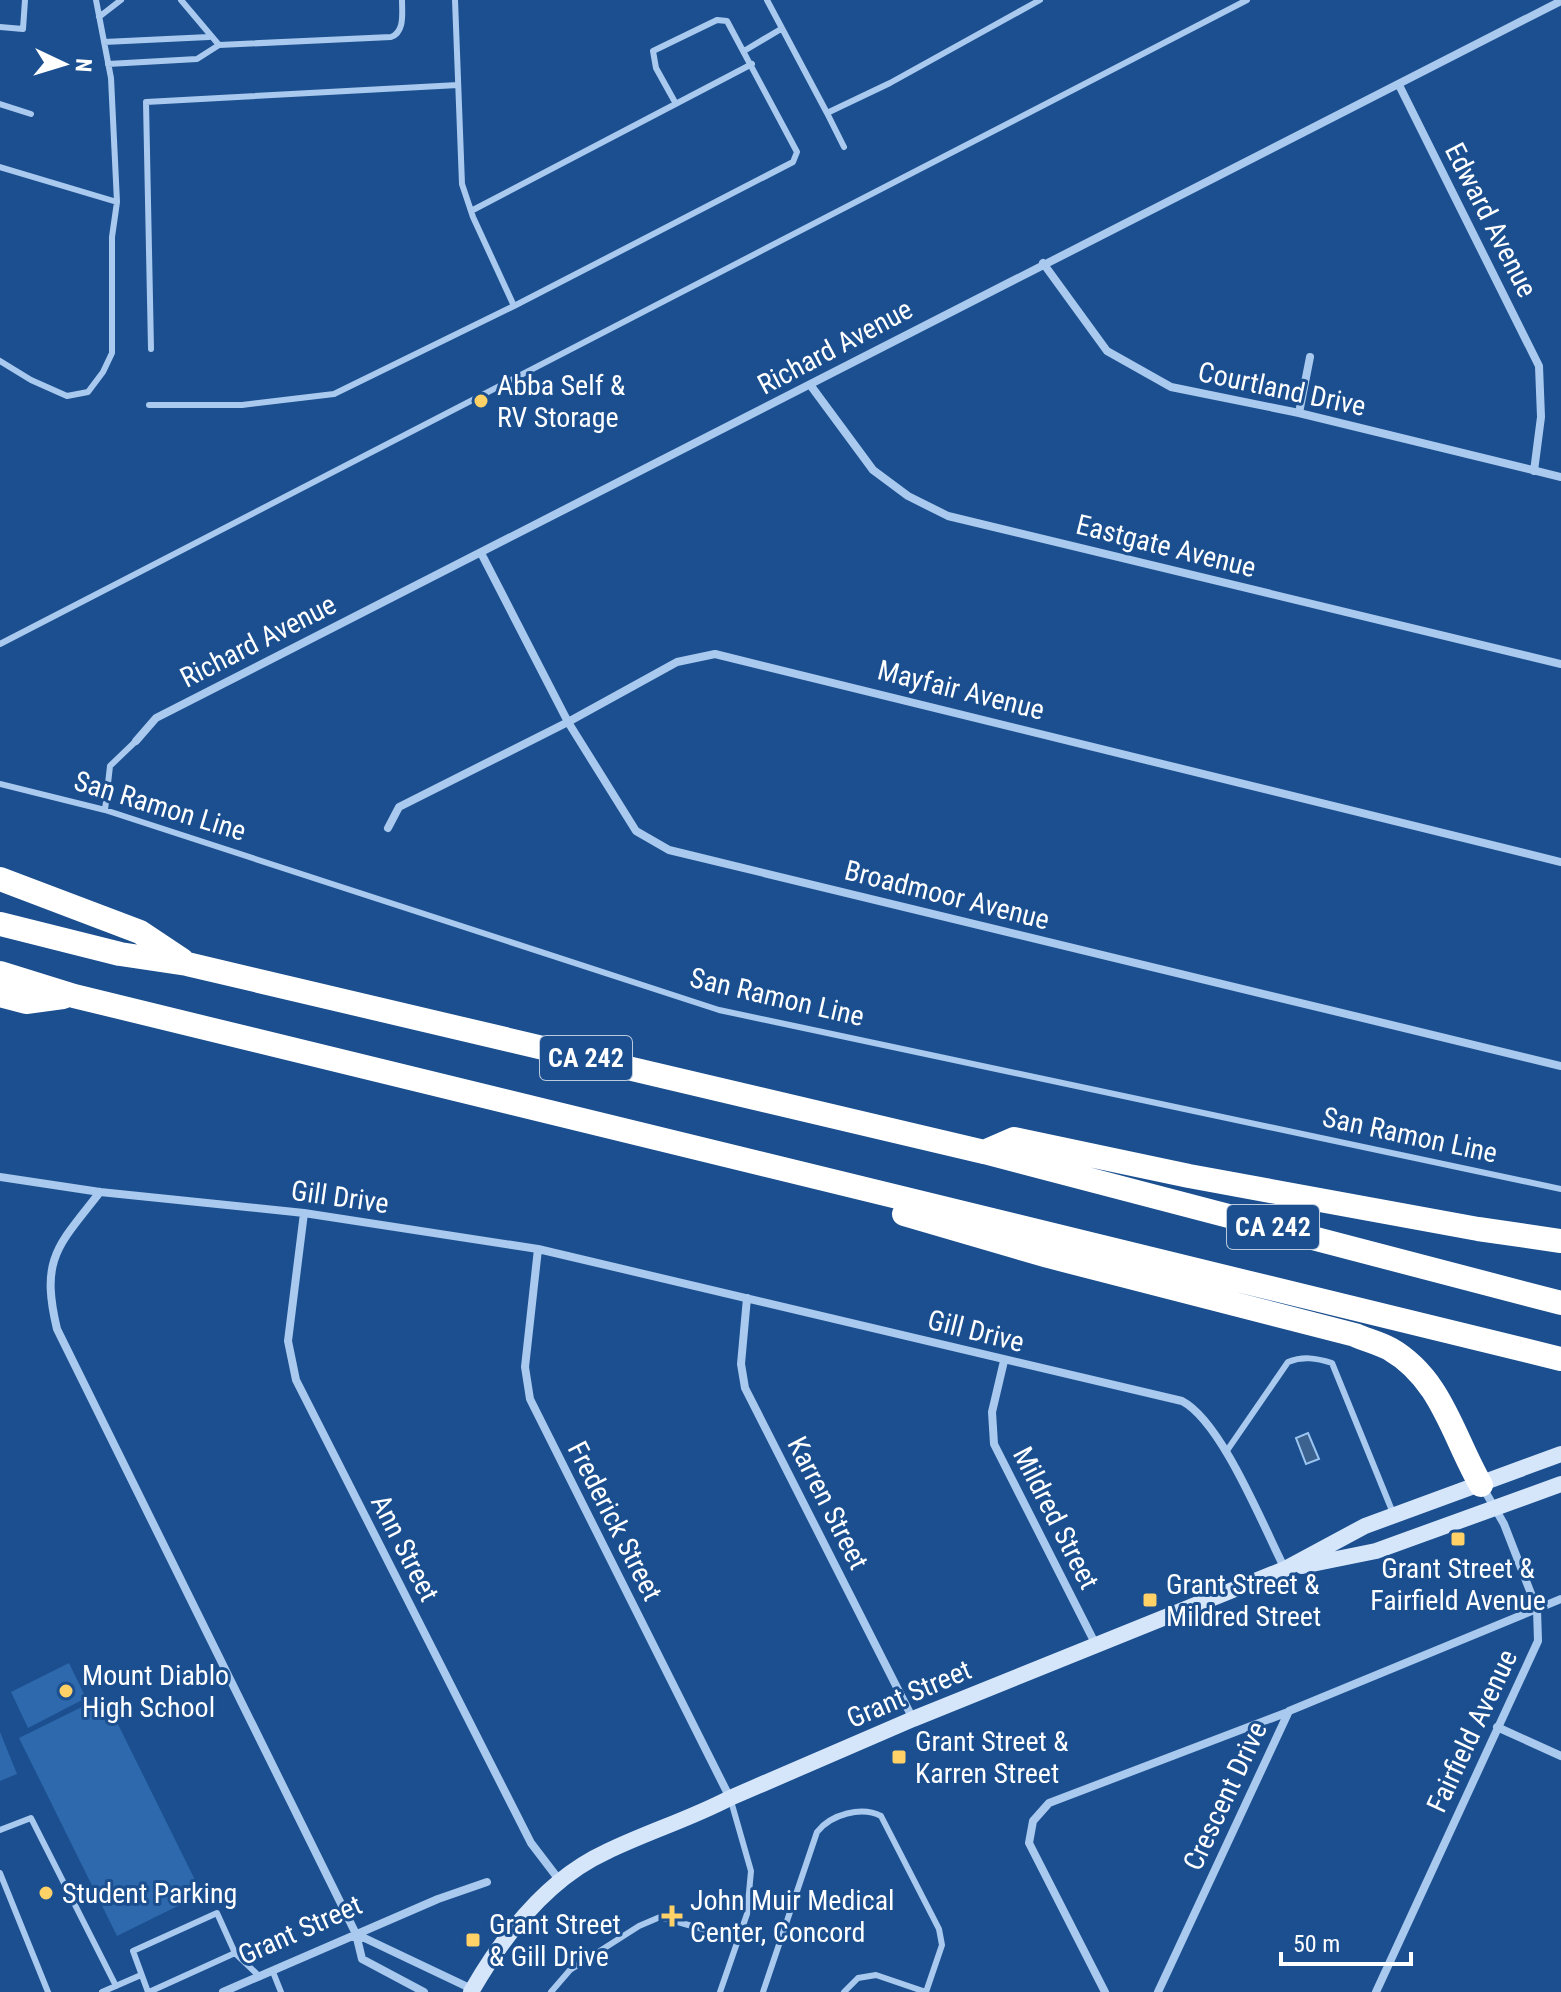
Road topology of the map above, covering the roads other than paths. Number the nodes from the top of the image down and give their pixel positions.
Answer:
1 (25, 0) edge
2 (96, 0) edge
3 (121, 0) edge
4 (181, 0) edge
5 (188, 0) edge
6 (402, 0) edge
7 (455, 0) edge
8 (767, 0) edge
9 (1040, 0) edge
10 (1247, 0) edge
11 (1560, 2) edge
12 (189, 8) junction
13 (99, 17) junction
14 (0, 27) edge
15 (781, 29) junction
16 (209, 37) junction
17 (104, 42) junction
18 (219, 45) junction
19 (744, 51) junction
20 (108, 64) junction
21 (752, 64) junction
22 (458, 85) junction
23 (1399, 85) junction
24 (0, 104) edge
25 (676, 104) junction
26 (827, 113) junction
27 (31, 114) dead end
28 (844, 147) dead end
29 (0, 167) edge
30 (117, 202) junction
31 (471, 211) junction
32 (1043, 263) junction
33 (514, 306) junction
34 (151, 349) dead end
35 (1310, 357) dead end
36 (0, 361) edge
37 (811, 386) junction
38 (149, 405) dead end
39 (1299, 413) junction
40 (1534, 471) junction
41 (1561, 477) edge
42 (481, 553) junction
43 (0, 644) edge
44 (1561, 664) edge
45 (568, 722) junction
46 (136, 741) joint
47 (0, 784) edge
48 (105, 810) junction
49 (388, 828) dead end
50 (1561, 862) edge
51 (0, 879) edge
52 (0, 924) edge
53 (187, 964) junction
54 (0, 973) edge
55 (0, 995) edge
56 (74, 996) junction
57 (1561, 1066) edge
58 (984, 1152) junction
59 (798, 1173) junction
60 (0, 1177) edge
61 (1561, 1189) edge
62 (100, 1192) junction
63 (304, 1213) junction
64 (1561, 1241) edge
65 (538, 1249) junction
66 (747, 1298) junction
67 (1561, 1303) edge
68 (1561, 1359) edge
69 (1004, 1361) junction
70 (1226, 1452) junction
71 (1561, 1454) edge
72 (1561, 1484) edge
73 (1481, 1485) junction
74 (1495, 1508) junction
75 (1394, 1516) junction
76 (1285, 1569) junction
77 (1561, 1599) edge
78 (1537, 1609) junction
79 (1096, 1645) junction
80 (1289, 1711) junction
81 (913, 1719) junction
82 (1497, 1727) junction
83 (1561, 1756) edge
84 (730, 1798) junction
85 (0, 1830) edge
86 (0, 1873) edge
87 (560, 1881) junction
88 (487, 1882) dead end
89 (356, 1934) junction
90 (738, 1939) junction
91 (235, 1953) junction
92 (273, 1972) junction
93 (141, 1975) junction
94 (260, 1977) junction
95 (116, 1986) junction
96 (471, 1991) edge
97 (48, 1992) edge
98 (102, 1992) edge
99 (148, 1992) edge
100 (223, 1992) edge
101 (281, 1992) edge
102 (424, 1992) edge
103 (551, 1992) edge
104 (720, 1992) edge
105 (763, 1992) edge
106 (844, 1992) edge
107 (1105, 1992) edge
108 (1158, 1992) edge
109 (1376, 1992) edge

1 - 14 lane
2 - 13 lane
3 - 13 lane
4 - 12 lane
5 - 12 lane
6 - 18 lane
7 - 22 lane
8 - 15 lane
9 - 26 lane
10 - 43 lane
11 - 23 street, Richard Avenue
12 - 16 lane
13 - 17 lane
15 - 19 lane
15 - 26 lane
16 - 17 lane
16 - 18 lane
17 - 20 lane
18 - 20 lane
19 - 21 lane
19 - 25 lane
20 - 30 lane
21 - 25 lane
21 - 33 lane
22 - 31 lane
22 - 34 lane
23 - 32 street, Richard Avenue
23 - 40 street, Edward Avenue
24 - 27 lane
25 - 31 lane
26 - 28 lane
29 - 30 lane
30 - 36 lane
31 - 33 lane
32 - 37 street, Richard Avenue
32 - 39 street, Courtland Drive
33 - 38 lane
35 - 39 street
37 - 42 street, Richard Avenue
37 - 44 street, Eastgate Avenue
39 - 40 street, Courtland Drive
40 - 41 street, Courtland Drive
42 - 45 street, Broadmoor Avenue
42 - 46 street, Richard Avenue
45 - 49 street, Mayfair Avenue
45 - 50 street, Mayfair Avenue
45 - 57 street, Broadmoor Avenue
46 - 48 lane
47 - 48 lane, San Ramon Line
48 - 61 lane, San Ramon Line
51 - 53 highway
52 - 53 highway, CA 242
53 - 58 highway, CA 242
54 - 56 highway, CA 242
55 - 56 highway
56 - 59 highway, CA 242
58 - 64 highway
58 - 67 highway, CA 242
59 - 68 highway, CA 242
59 - 73 highway
60 - 62 street, Gill Drive
62 - 63 street, Gill Drive
62 - 89 street
63 - 65 street, Gill Drive
63 - 87 street, Ann Street
65 - 66 street, Gill Drive
65 - 84 street, Frederick Street
66 - 69 street, Gill Drive
66 - 81 street, Karren Street
69 - 70 street, Gill Drive
69 - 79 street, Mildred Street
70 - 75 lane
70 - 76 street, Gill Drive
71 - 73 street, Grant Street
72 - 74 street, Grant Street
73 - 74 street, Fairfield Avenue
73 - 75 street, Grant Street
74 - 76 street, Grant Street
74 - 78 street, Fairfield Avenue
75 - 76 street, Grant Street
76 - 79 street, Grant Street
77 - 78 street, Crescent Drive
78 - 80 street, Crescent Drive
78 - 82 street, Fairfield Avenue
79 - 81 street, Grant Street
80 - 107 street
80 - 108 street, Crescent Drive
81 - 84 street, Grant Street
82 - 83 street
82 - 109 street, Fairfield Avenue
84 - 87 street, Grant Street
84 - 90 lane
85 - 95 lane
86 - 97 lane
87 - 96 street, Grant Street
88 - 89 street, Grant Street
89 - 92 street, Grant Street
89 - 96 street
89 - 102 street
90 - 103 lane
90 - 104 lane
91 - 93 lane
91 - 94 lane
91 - 99 lane
92 - 94 street, Grant Street
92 - 101 lane
93 - 95 lane
93 - 99 lane
94 - 100 street, Grant Street
95 - 98 lane
105 - 106 lane

